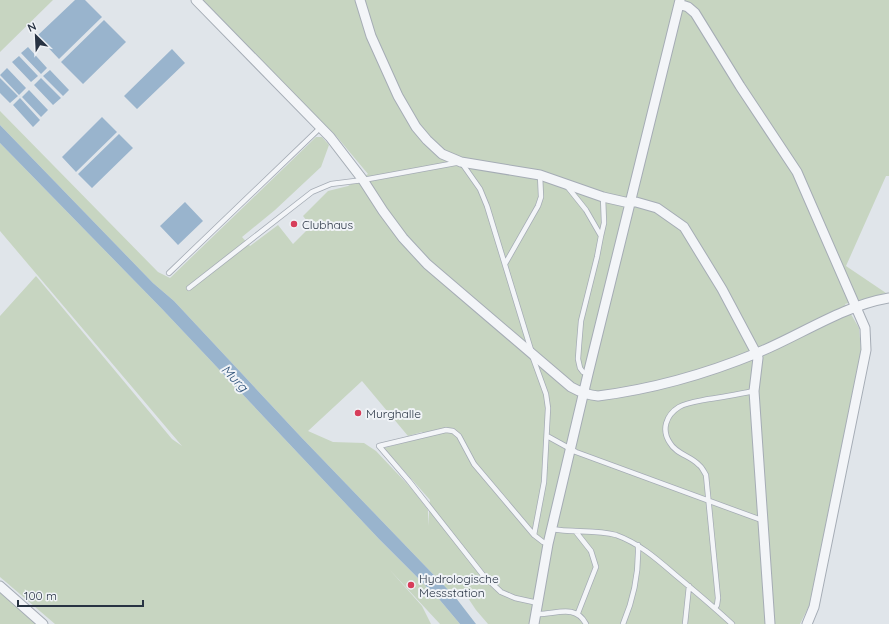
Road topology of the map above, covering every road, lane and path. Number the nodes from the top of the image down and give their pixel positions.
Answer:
1 (196, 0) edge
2 (360, 0) edge
3 (680, 2) edge
4 (321, 127) junction
5 (461, 162) junction
6 (540, 175) junction
7 (363, 180) junction
8 (565, 184) junction
9 (603, 197) junction
10 (630, 202) junction
11 (601, 236) junction
12 (505, 264) junction
13 (169, 273) dead end
14 (189, 288) dead end
15 (889, 298) edge
16 (856, 306) junction
17 (756, 353) junction
18 (532, 354) junction
19 (588, 374) junction
20 (754, 391) junction
21 (584, 393) junction
22 (547, 436) junction
23 (571, 450) junction
24 (709, 500) junction
25 (764, 521) junction
26 (552, 529) junction
27 (576, 532) junction
28 (534, 535) junction
29 (548, 544) junction
30 (638, 545) junction
31 (0, 586) edge
32 (689, 586) junction
33 (538, 603) junction
34 (714, 608) junction
35 (578, 613) junction
36 (536, 614) junction
37 (43, 624) edge
38 (534, 624) edge
39 (586, 624) edge
40 (623, 624) edge
41 (685, 624) edge
42 (732, 624) edge
43 (770, 624) edge
44 (807, 624) edge

1 - 4 street
2 - 5 street
3 - 10 street
3 - 16 street
4 - 7 street
4 - 13 lane
5 - 6 street
5 - 7 lane
5 - 12 lane
6 - 8 street
6 - 12 lane
7 - 14 lane
7 - 18 street
8 - 9 street
8 - 11 lane
9 - 10 street
9 - 11 lane
10 - 17 street
10 - 19 street
11 - 19 lane
12 - 18 lane
15 - 16 street
16 - 17 street
16 - 44 street
17 - 20 street
17 - 21 street
18 - 21 street
18 - 22 lane
19 - 21 street
20 - 24 lane
20 - 25 street
21 - 23 street
22 - 23 lane
22 - 28 lane
23 - 24 lane
23 - 26 street
24 - 25 lane
24 - 34 lane
25 - 43 street
26 - 27 lane
26 - 29 street
27 - 30 lane
27 - 35 lane
28 - 29 lane
28 - 33 lane
29 - 33 street
30 - 32 lane
30 - 40 lane
31 - 37 street
32 - 34 lane
32 - 41 lane
33 - 36 street
34 - 42 lane
35 - 36 lane
35 - 39 lane
36 - 38 street

